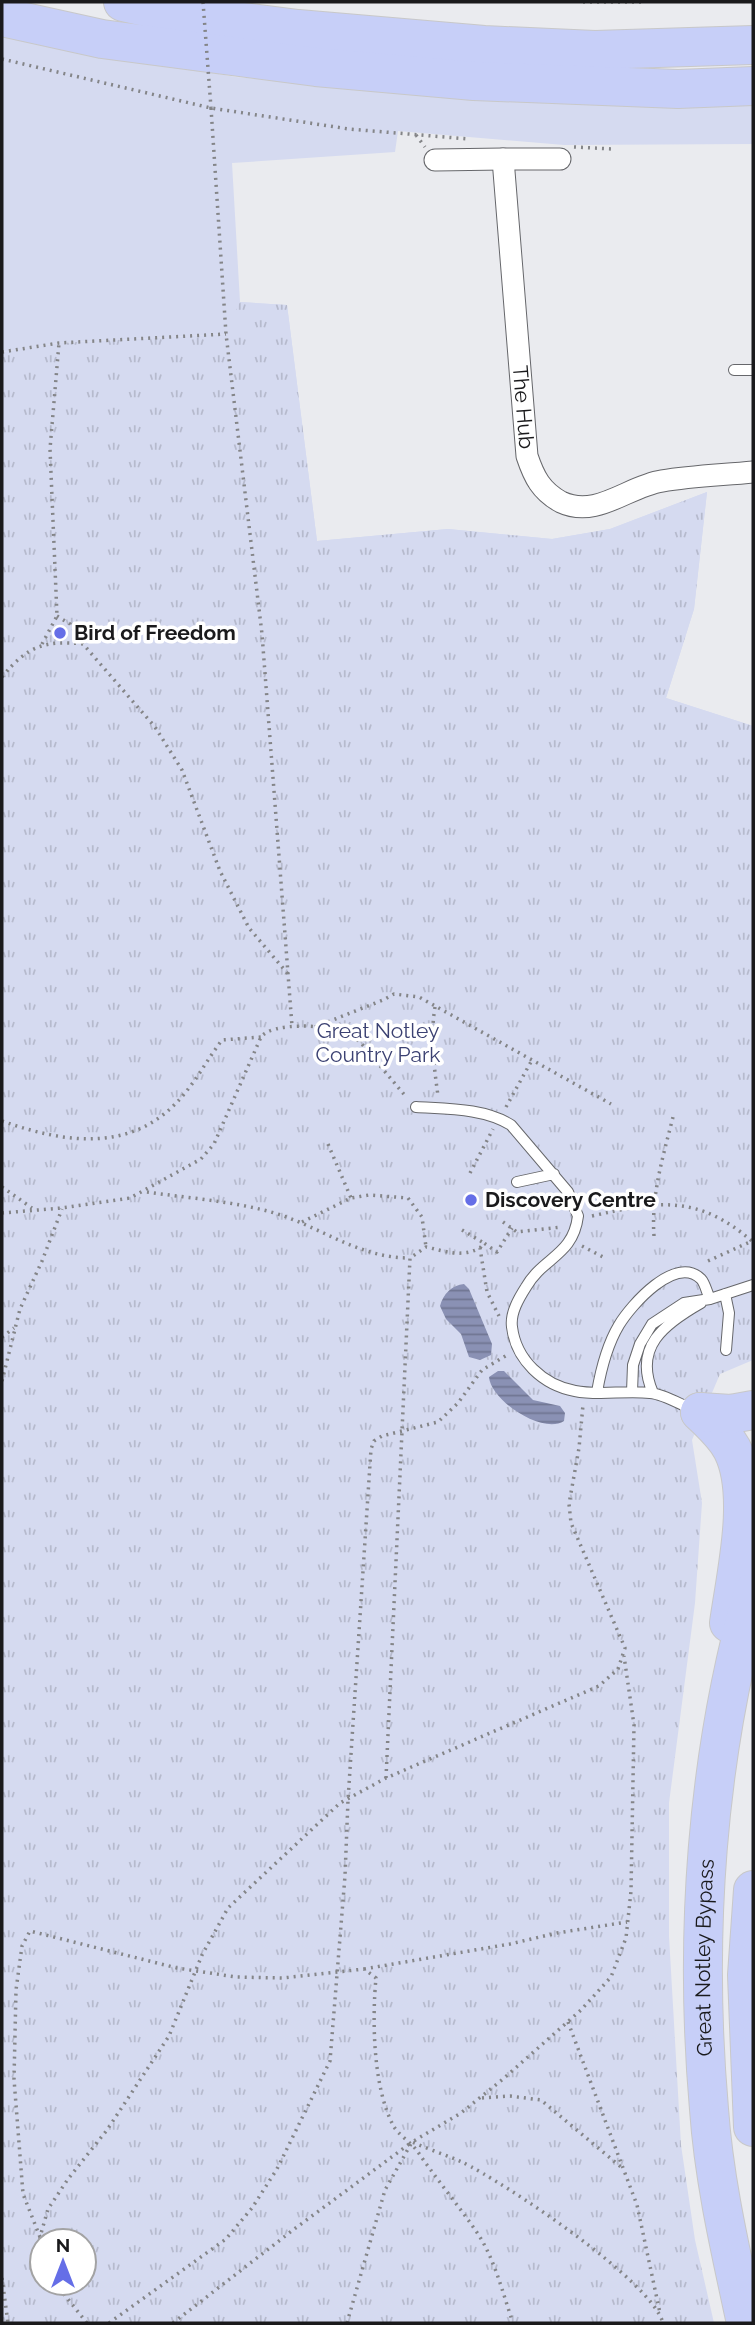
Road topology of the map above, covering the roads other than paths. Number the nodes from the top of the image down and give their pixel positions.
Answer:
1 (123, 2) edge
2 (2, 17) edge
3 (753, 45) edge
4 (753, 86) edge
5 (566, 153) road end
6 (503, 159) junction
7 (435, 160) dead end
8 (734, 370) dead end
9 (753, 370) edge
10 (753, 472) edge
11 (416, 1107) road end
12 (554, 1174) junction
13 (517, 1182) dead end
14 (753, 1286) edge
15 (725, 1294) junction
16 (710, 1299) junction
17 (726, 1350) dead end
18 (597, 1392) junction
19 (632, 1392) junction
20 (653, 1393) junction
21 (753, 1410) edge
22 (700, 1412) junction
23 (753, 1592) edge
24 (720, 1744) junction
25 (753, 1890) edge
26 (753, 2127) edge
27 (746, 2323) edge

1 - 3 highway
2 - 4 highway
5 - 6 street
6 - 7 street
6 - 10 street, The Hub
8 - 9 lane
11 - 12 lane
12 - 13 lane
12 - 18 lane
14 - 15 lane
15 - 16 lane
15 - 17 lane
16 - 18 lane
16 - 19 lane
16 - 20 lane
18 - 19 lane
19 - 20 lane
20 - 22 lane
21 - 22 highway
22 - 24 highway
23 - 24 highway, Great Notley Bypass
24 - 27 highway, Great Notley Bypass
25 - 26 highway, Great Notley Bypass

